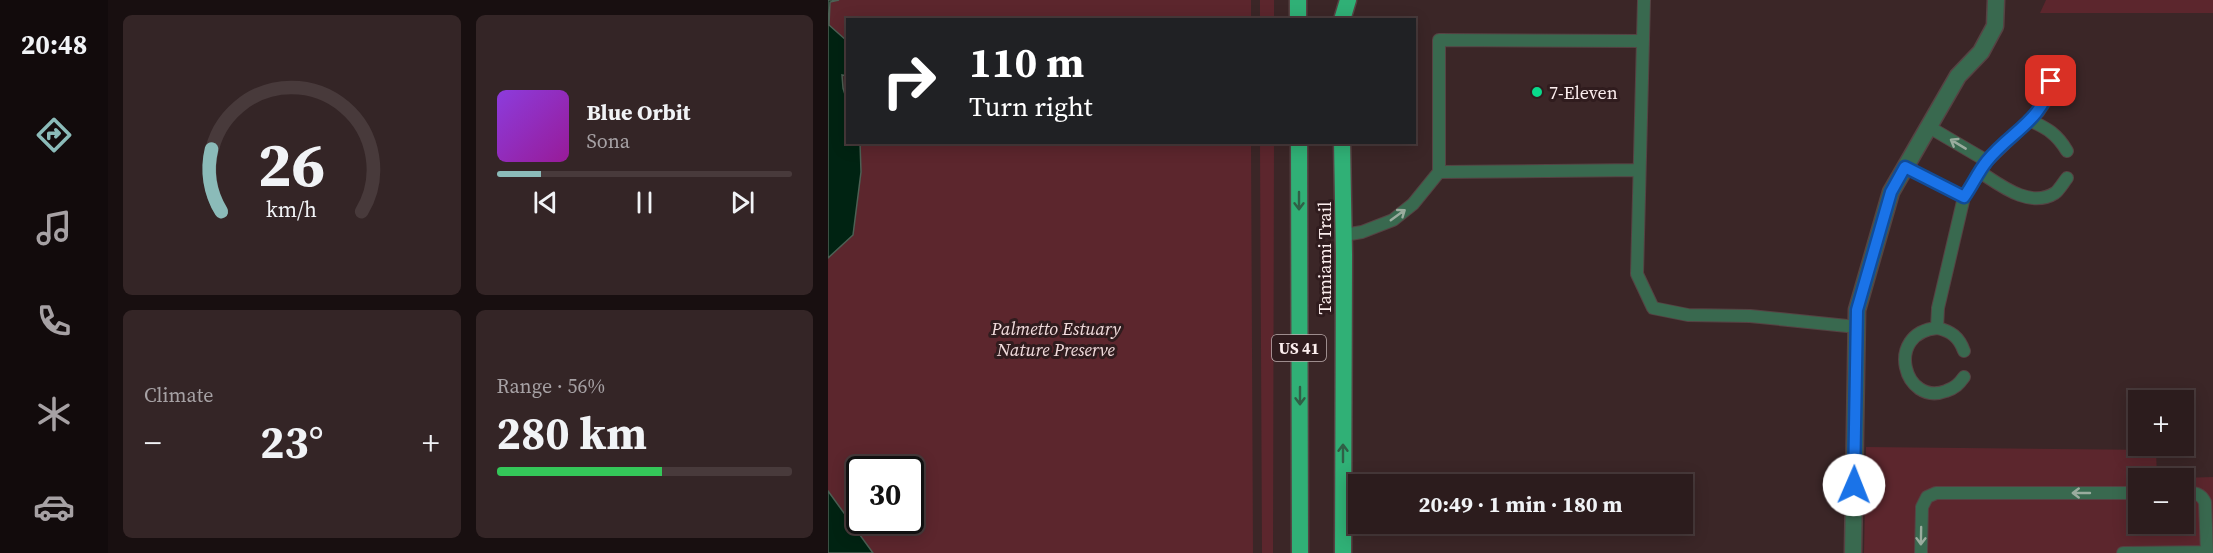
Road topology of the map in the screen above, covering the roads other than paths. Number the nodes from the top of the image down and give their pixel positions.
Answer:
1 (1298, 0) edge
2 (1340, 0) edge
3 (1348, 0) edge
4 (1644, 0) edge
5 (1996, 0) edge
6 (1298, 18) edge
7 (1341, 18) edge
8 (1342, 18) edge
9 (1642, 41) junction
10 (2054, 65) dead end
11 (2030, 120) junction
12 (1929, 127) junction
13 (1299, 144) edge
14 (1342, 144) edge
15 (2067, 151) dead end
16 (1984, 166) junction
17 (1905, 167) junction
18 (1639, 170) junction
19 (1439, 172) junction
20 (2067, 178) dead end
21 (1964, 197) junction
22 (1344, 234) junction
23 (1857, 327) junction
24 (1937, 328) junction
25 (1964, 351) dead end
26 (1964, 377) dead end
27 (2194, 492) edge
28 (2128, 493) edge
29 (1300, 553) edge
30 (1343, 553) edge
31 (1853, 553) edge
32 (1921, 553) edge
33 (2123, 553) edge
34 (2207, 553) edge

1 - 6 highway
2 - 7 highway
3 - 8 highway
4 - 9 lane
5 - 12 street
9 - 18 lane
9 - 19 lane
10 - 11 lane
11 - 15 lane
11 - 16 lane
16 -> 12 lane
12 - 17 street
13 -> 29 highway, Tamiami Trail / US 41
14 - 22 highway, Tamiami Trail / US 41
16 - 20 lane
16 - 21 lane
17 - 21 lane
17 - 23 street
18 - 19 lane
18 - 23 lane
22 -> 19 lane
21 - 24 lane
30 -> 22 highway, Tamiami Trail / US 41
23 - 31 street
24 - 25 lane
24 - 26 lane
27 - 34 lane
28 -> 32 lane
33 - 34 lane

